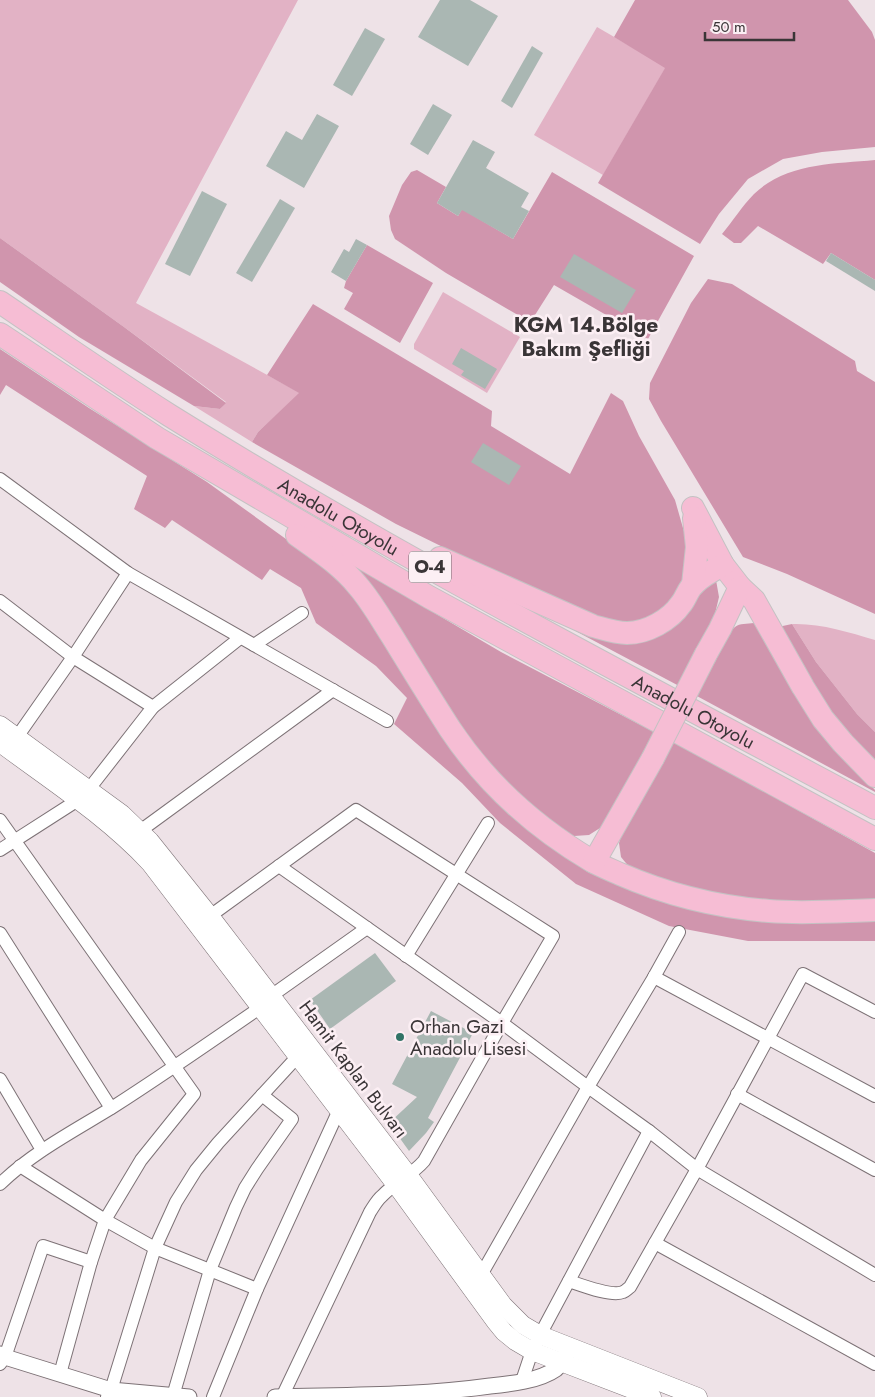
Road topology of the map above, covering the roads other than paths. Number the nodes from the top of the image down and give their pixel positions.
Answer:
1 (0, 302) edge
2 (0, 334) edge
3 (210, 470) junction
4 (0, 479) edge
5 (312, 500) junction
6 (723, 565) junction
7 (128, 573) junction
8 (693, 584) junction
9 (740, 587) junction
10 (0, 601) edge
11 (302, 613) dead end
12 (766, 622) junction
13 (720, 628) junction
14 (240, 638) junction
15 (254, 645) junction
16 (73, 657) junction
17 (334, 690) junction
18 (153, 707) junction
19 (387, 722) dead end
20 (0, 725) edge
21 (17, 737) junction
22 (0, 743) edge
23 (875, 776) edge
24 (84, 795) junction
25 (875, 808) edge
26 (0, 820) edge
27 (488, 822) dead end
28 (140, 830) junction
29 (875, 839) edge
30 (14, 841) junction
31 (0, 850) edge
32 (594, 862) junction
33 (279, 866) junction
34 (456, 874) junction
35 (875, 910) edge
36 (210, 916) junction
37 (367, 928) junction
38 (679, 932) dead end
39 (0, 933) edge
40 (406, 956) junction
41 (654, 976) junction
42 (266, 1001) junction
43 (875, 1012) edge
44 (502, 1023) junction
45 (768, 1038) junction
46 (298, 1056) junction
47 (175, 1066) junction
48 (0, 1079) edge
49 (588, 1087) junction
50 (262, 1094) junction
51 (737, 1094) junction
52 (875, 1096) edge
53 (111, 1108) junction
54 (339, 1110) junction
55 (649, 1131) junction
56 (42, 1150) junction
57 (20, 1166) junction
58 (697, 1169) junction
59 (875, 1170) edge
60 (402, 1180) junction
61 (0, 1184) edge
62 (105, 1220) junction
63 (655, 1243) junction
64 (155, 1248) junction
65 (91, 1262) junction
66 (210, 1270) junction
67 (481, 1275) junction
68 (875, 1275) edge
69 (569, 1281) junction
70 (257, 1290) junction
71 (540, 1335) junction
72 (532, 1351) junction
73 (566, 1355) junction
74 (2, 1358) edge
75 (875, 1364) edge
76 (60, 1374) junction
77 (522, 1381) junction
78 (109, 1393) edge
79 (453, 1394) edge
80 (173, 1396) junction
81 (189, 1397) edge
82 (212, 1397) edge
83 (275, 1397) edge
84 (282, 1397) edge
85 (652, 1397) edge
86 (698, 1397) edge

1 - 5 highway, Anadolu Otoyolu / O-4
2 - 3 highway, Anadolu Otoyolu / O-4
3 - 29 highway, Anadolu Otoyolu / O-4
3 - 32 highway
4 - 7 street
5 - 8 highway
5 - 25 highway, Anadolu Otoyolu / O-4
6 - 8 highway
6 - 8 highway
6 - 9 highway
7 - 14 street
7 - 16 street
9 - 12 highway
9 - 13 highway
10 - 16 street
11 - 15 street
12 - 13 highway
12 - 23 highway
13 - 32 highway, bridge
14 - 15 street
14 - 18 street
15 - 17 street
16 - 18 street
16 - 21 street
17 - 19 street
17 - 28 street
18 - 24 street
20 - 21 main road, Hamit Kaplan Bulvarı
21 - 24 main road, Hamit Kaplan Bulvarı
22 - 24 main road, Hamit Kaplan Bulvarı
24 - 28 main road, Hamit Kaplan Bulvarı
24 - 30 street
24 - 42 main road, Hamit Kaplan Bulvarı
26 - 30 street
27 - 34 street
28 - 36 main road, Hamit Kaplan Bulvarı
30 - 31 street
30 - 47 street
32 - 35 highway
33 - 34 street
33 - 36 street
33 - 37 street
34 - 40 street
34 - 44 street
36 - 42 main road, Hamit Kaplan Bulvarı
37 - 40 street
37 - 42 street
38 - 41 street
39 - 53 street
40 - 44 street
41 - 45 street
41 - 49 street
42 - 46 main road, Hamit Kaplan Bulvarı
42 - 47 street
42 - 60 main road, Hamit Kaplan Bulvarı
43 - 45 street
44 - 49 street
44 - 60 street
45 - 51 street
45 - 52 street
46 - 50 street
46 - 54 main road, Hamit Kaplan Bulvarı
47 - 53 street
47 - 62 street
48 - 56 street
49 - 55 street
49 - 67 street
50 - 64 street
50 - 66 street
51 - 58 street
51 - 59 street
53 - 56 street
54 - 60 main road, Hamit Kaplan Bulvarı
54 - 70 street
55 - 58 street
55 - 69 street
56 - 57 street
57 - 61 street
57 - 62 street
58 - 63 street
58 - 68 street
60 - 67 main road, Hamit Kaplan Bulvarı
60 - 72 main road, Hamit Kaplan Bulvarı
60 - 84 street
62 - 64 street
62 - 65 street
63 - 69 street
63 - 75 street
64 - 66 street
64 - 78 street
65 - 74 street
65 - 76 street
66 - 70 street
66 - 80 street
67 - 71 main road, Hamit Kaplan Bulvarı
69 - 71 street
70 - 82 street
71 - 72 street
71 - 73 main road, Hamit Kaplan Bulvarı
72 - 73 main road, Hamit Kaplan Bulvarı
72 - 77 street
73 - 77 street
73 - 85 main road, Hamit Kaplan Bulvarı
73 - 86 main road, Hamit Kaplan Bulvarı
74 - 76 street
76 - 78 street
77 - 79 street
78 - 80 street
79 - 84 street
80 - 81 street
83 - 84 street

